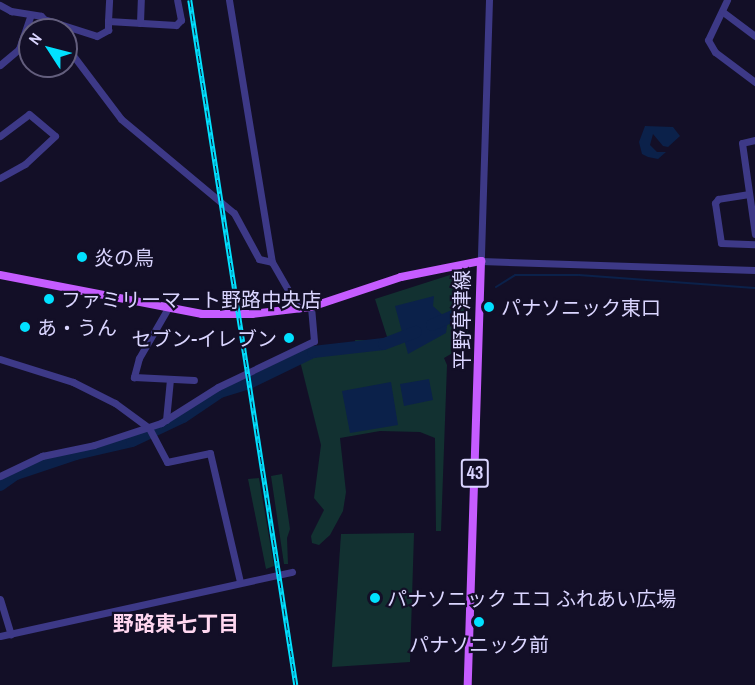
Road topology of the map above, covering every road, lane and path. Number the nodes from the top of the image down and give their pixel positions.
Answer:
1 (109, 0) edge
2 (141, 0) edge
3 (177, 0) edge
4 (229, 0) edge
5 (489, 0) edge
6 (727, 0) edge
7 (0, 5) edge
8 (723, 12) junction
9 (31, 15) junction
10 (30, 18) edge
11 (41, 18) edge
12 (108, 21) junction
13 (140, 23) junction
14 (78, 30) edge
15 (755, 36) edge
16 (18, 51) edge
17 (78, 62) edge
18 (0, 65) edge
19 (755, 82) edge
20 (0, 136) edge
21 (755, 140) edge
22 (0, 178) edge
23 (749, 194) junction
24 (755, 234) edge
25 (755, 244) edge
26 (482, 261) junction
27 (272, 262) junction
28 (755, 270) edge
29 (0, 275) edge
30 (311, 307) junction
31 (168, 308) junction
32 (299, 309) junction
33 (0, 359) edge
34 (170, 379) junction
35 (194, 380) dead end
36 (166, 420) junction
37 (150, 432) junction
38 (0, 476) edge
39 (292, 572) dead end
40 (240, 582) junction
41 (0, 599) edge
42 (11, 634) junction
43 (0, 636) edge
44 (468, 685) edge

1 - 12 street
2 - 13 street
3 - 13 street
4 - 27 street
5 - 26 street
6 - 8 street
7 - 9 street
8 - 15 street
8 - 19 street
9 - 10 street
9 - 11 street
12 - 13 street
12 - 14 street
16 - 18 street
17 - 27 street
20 - 22 street
21 - 23 street
23 - 24 street
23 - 25 street
26 - 28 street
26 - 30 main road, 平野草津線
26 - 44 main road, 平野草津線 / 43
27 - 32 street
29 - 31 main road, 平野草津線
30 - 32 main road, 平野草津線
30 - 36 street
31 - 32 main road, 平野草津線
31 - 34 street
33 - 37 street
34 - 35 street
34 - 36 street
36 - 37 street
37 - 38 street
37 - 40 street
39 - 40 street
40 - 42 street
41 - 42 street
42 - 43 street

